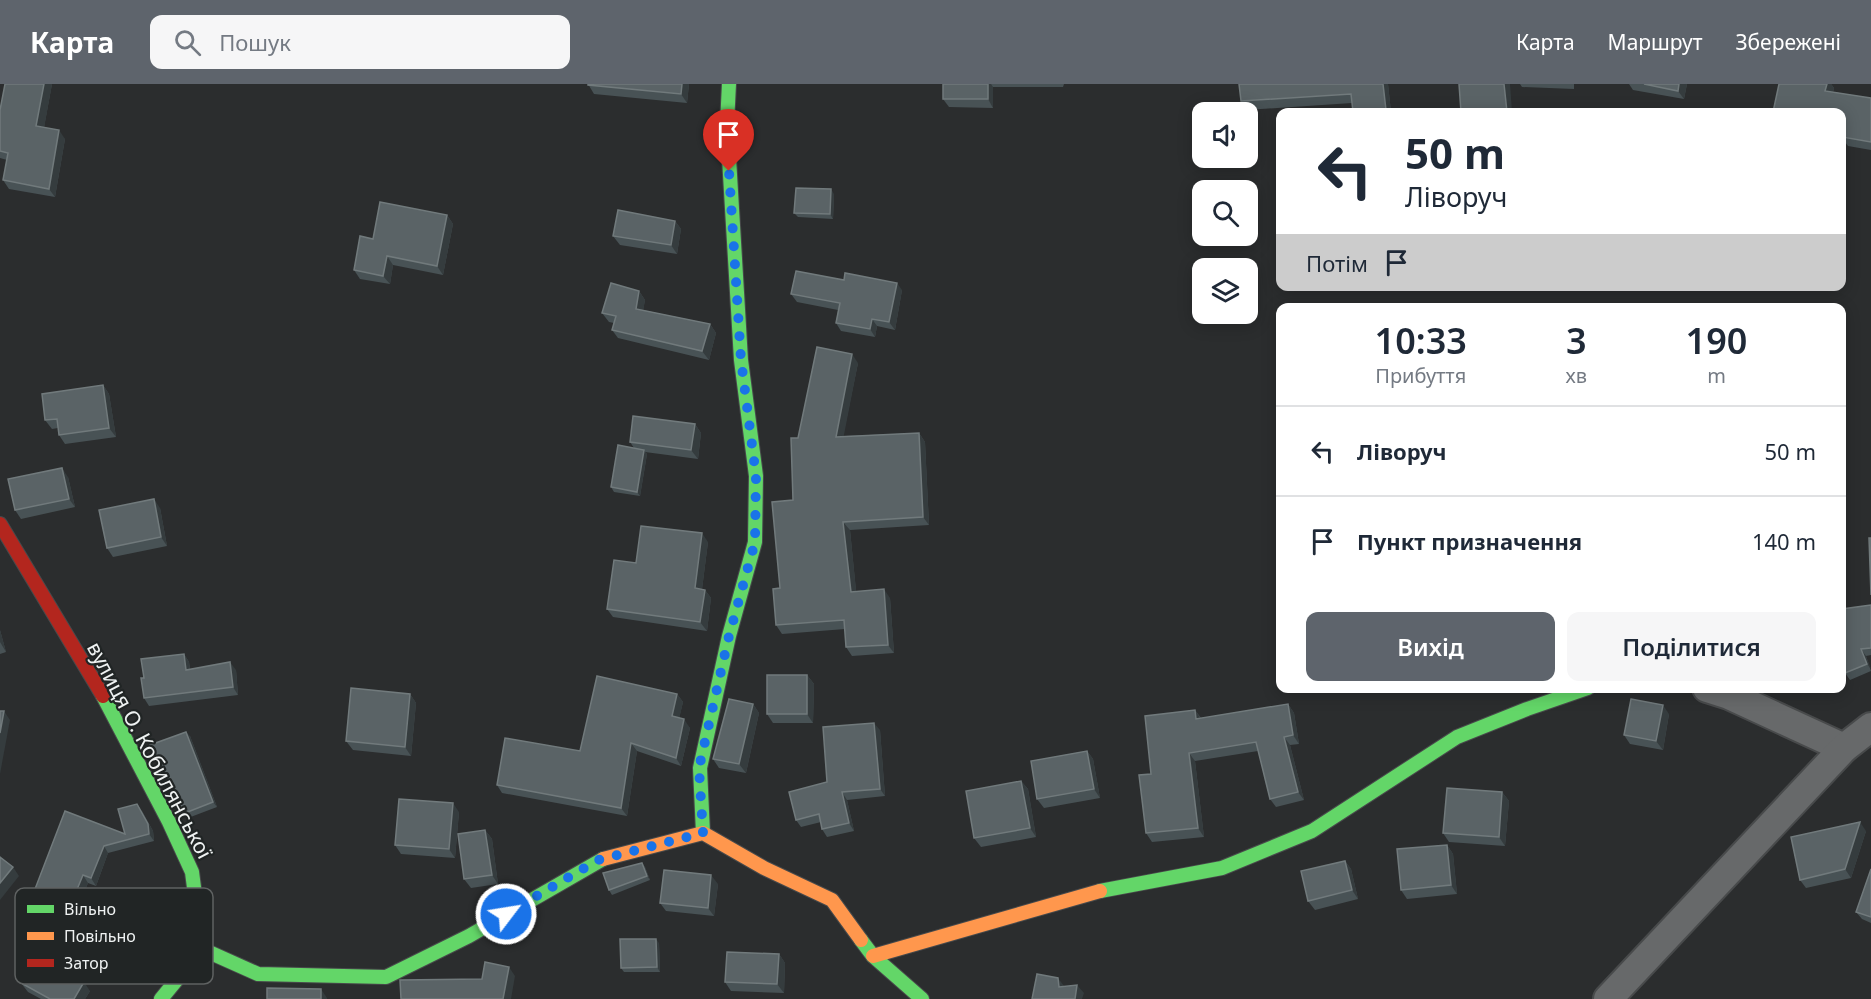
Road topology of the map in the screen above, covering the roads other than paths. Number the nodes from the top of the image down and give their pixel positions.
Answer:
1 (729, 84) edge
2 (0, 524) edge
3 (1573, 693) edge
4 (1723, 693) edge
5 (1871, 727) edge
6 (1844, 747) junction
7 (703, 833) junction
8 (194, 888) edge
9 (213, 954) edge
10 (873, 956) junction
11 (173, 984) edge
12 (161, 999) edge
13 (922, 999) edge
14 (1608, 999) edge

1 - 7 street
2 - 8 street, вулиця О. Кобилянської
3 - 10 street
4 - 6 street
5 - 6 street
6 - 14 street
7 - 9 street
7 - 10 street
10 - 13 street
11 - 12 street

